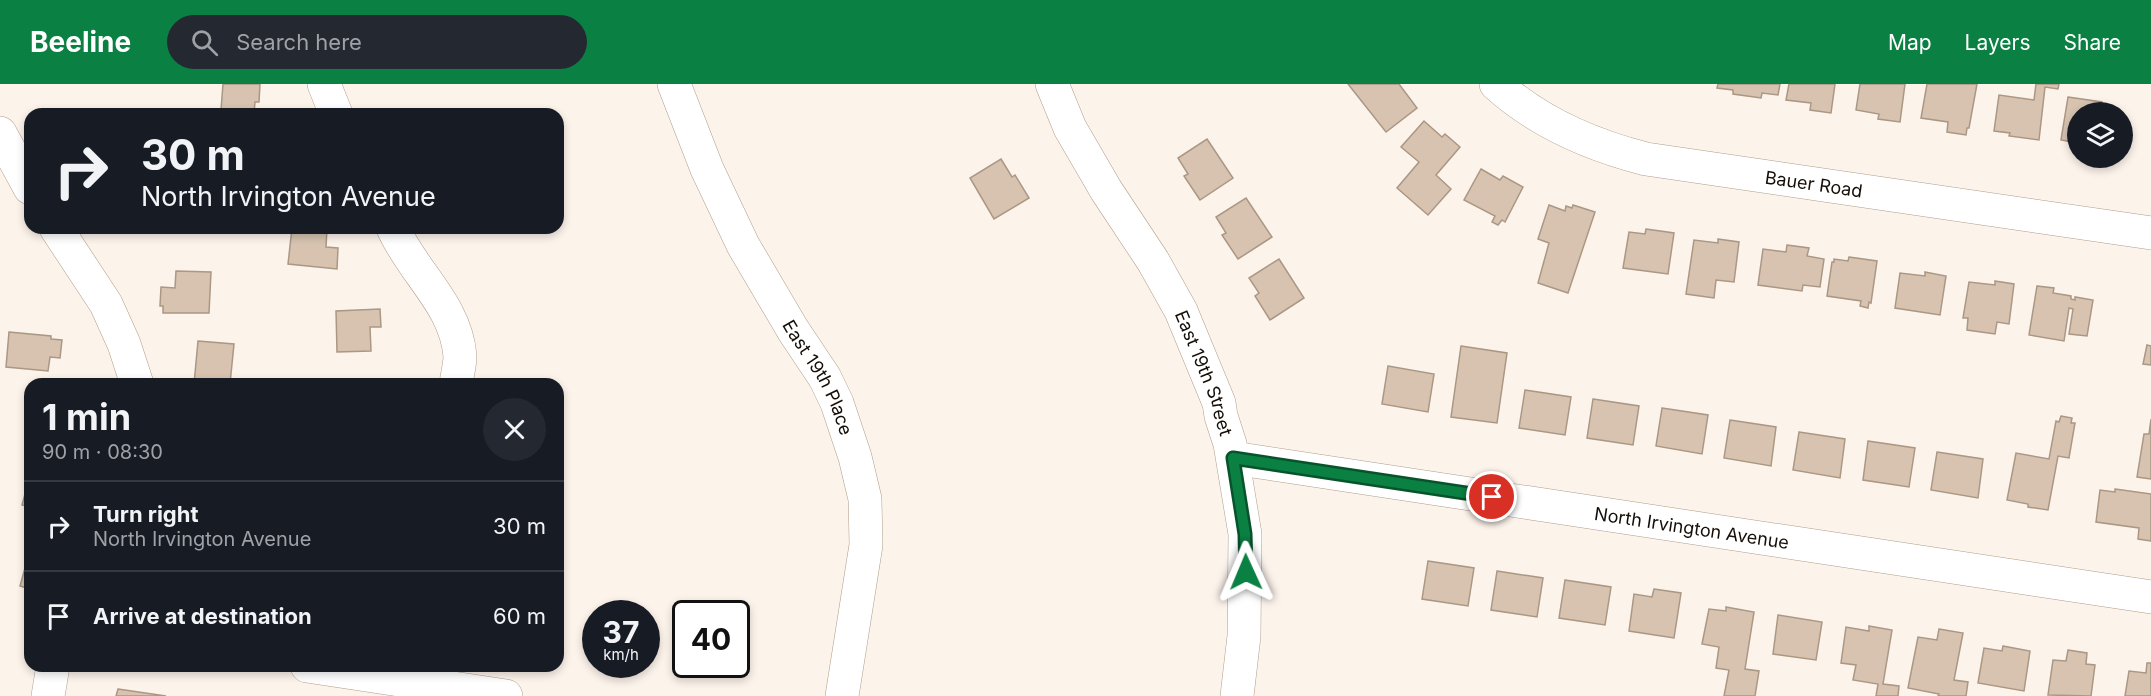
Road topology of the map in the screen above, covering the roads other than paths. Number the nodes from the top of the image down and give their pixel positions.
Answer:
1 (324, 84) edge
2 (674, 84) edge
3 (1052, 84) edge
4 (1496, 84) edge
5 (334, 108) edge
6 (0, 133) edge
7 (24, 177) edge
8 (2151, 233) edge
9 (60, 234) edge
10 (396, 234) edge
11 (135, 378) edge
12 (457, 378) edge
13 (1233, 458) junction
14 (2151, 597) edge
15 (52, 672) edge
16 (348, 672) edge
17 (408, 681) edge
18 (48, 696) edge
19 (506, 696) edge
20 (842, 696) edge
21 (1237, 696) edge

1 - 5 street
2 - 20 street, East 19th Place
3 - 13 street, East 19th Street
4 - 8 street, Bauer Road
6 - 7 street
9 - 11 street
10 - 12 street
13 - 14 street, North Irvington Avenue
13 - 21 street, East 19th Street
15 - 18 street
16 - 17 street
17 - 19 street

